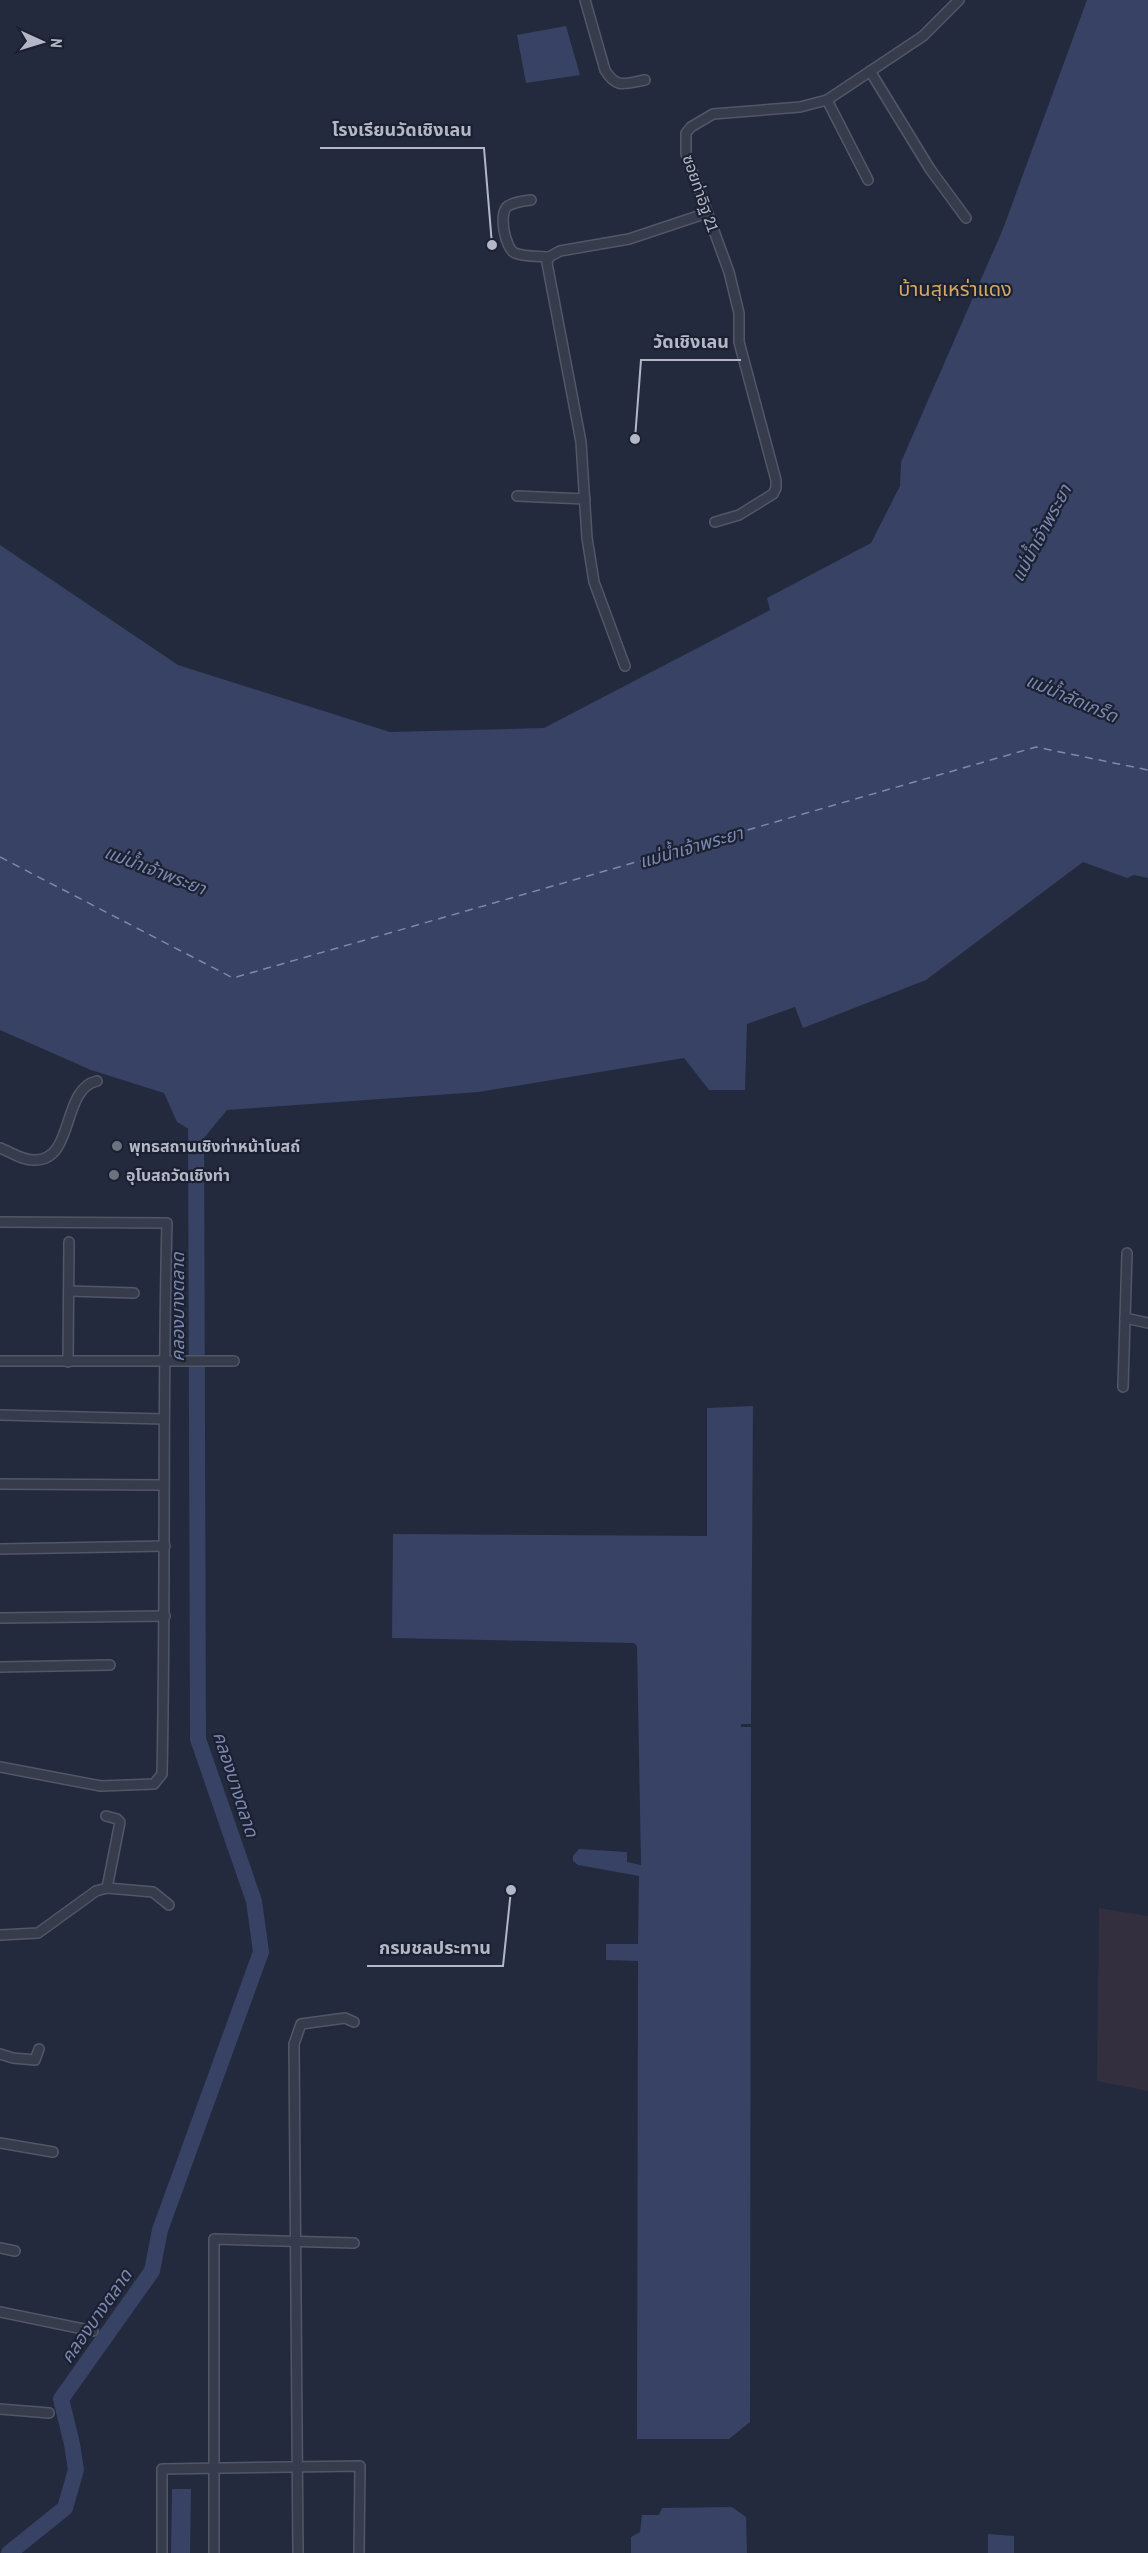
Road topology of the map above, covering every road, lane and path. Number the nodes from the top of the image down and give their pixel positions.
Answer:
1 (585, 0) edge
2 (959, 0) edge
3 (870, 71) junction
4 (645, 80) dead end
5 (826, 100) junction
6 (868, 180) dead end
7 (531, 200) dead end
8 (707, 213) junction
9 (966, 218) dead end
10 (549, 257) junction
11 (517, 496) dead end
12 (585, 499) junction
13 (715, 522) dead end
14 (625, 666) dead end
15 (97, 1081) dead end
16 (0, 1148) edge
17 (0, 1222) edge
18 (69, 1242) dead end
19 (1127, 1253) dead end
20 (69, 1291) junction
21 (134, 1293) dead end
22 (1125, 1318) junction
23 (1148, 1323) edge
24 (0, 1361) edge
25 (163, 1361) junction
26 (234, 1361) dead end
27 (68, 1362) junction
28 (1123, 1387) dead end
29 (0, 1415) edge
30 (164, 1419) junction
31 (0, 1484) edge
32 (164, 1485) junction
33 (165, 1546) junction
34 (0, 1549) edge
35 (165, 1616) junction
36 (0, 1618) edge
37 (110, 1665) dead end
38 (0, 1667) edge
39 (0, 1767) edge
40 (106, 1816) dead end
41 (107, 1888) junction
42 (169, 1905) dead end
43 (0, 1935) edge
44 (354, 2022) dead end
45 (39, 2049) dead end
46 (0, 2054) edge
47 (0, 2143) edge
48 (53, 2152) dead end
49 (297, 2243) junction
50 (354, 2243) dead end
51 (0, 2248) edge
52 (15, 2251) dead end
53 (0, 2312) edge
54 (93, 2331) dead end
55 (0, 2409) edge
56 (49, 2413) dead end
57 (213, 2467) junction
58 (296, 2467) junction
59 (162, 2553) edge
60 (214, 2553) edge
61 (298, 2553) edge
62 (359, 2553) edge

1 - 4 street
2 - 3 street, ซอยท่าอิฐ 21
3 - 5 street, ซอยท่าอิฐ 21
3 - 9 street
5 - 6 street
5 - 8 street, ซอยท่าอิฐ 21
7 - 10 street
8 - 10 street
8 - 13 street, ซอยท่าอิฐ 21
10 - 12 street
11 - 12 street
12 - 14 street
15 - 16 street
17 - 25 street
18 - 20 street
19 - 22 street
20 - 21 street
20 - 27 street
22 - 23 street
22 - 28 street
24 - 27 street
25 - 26 street
25 - 27 street
25 - 30 street
29 - 30 street
30 - 32 street
31 - 32 street
32 - 33 street
33 - 34 street
33 - 35 street
35 - 36 street
35 - 39 street
37 - 38 street
40 - 41 street
41 - 42 street
41 - 43 street
44 - 49 street
45 - 46 street
47 - 48 street
49 - 50 street
49 - 57 street
49 - 58 street
51 - 52 street
53 - 54 street
55 - 56 street
57 - 58 street
57 - 59 street
57 - 60 street
58 - 61 street
58 - 62 street

